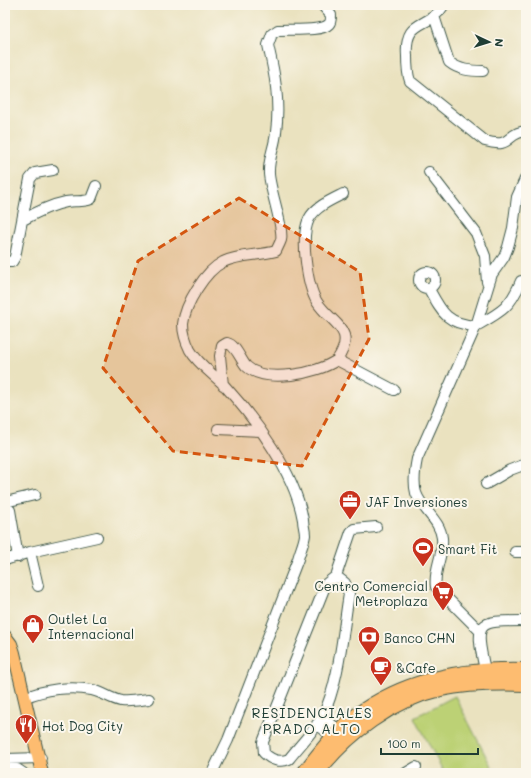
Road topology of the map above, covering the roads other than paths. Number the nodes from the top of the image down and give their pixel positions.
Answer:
1 (322, 5) edge
2 (444, 5) edge
3 (434, 16) junction
4 (483, 71) dead end
5 (526, 131) edge
6 (53, 170) dead end
7 (429, 172) dead end
8 (526, 177) edge
9 (96, 186) dead end
10 (343, 194) dead end
11 (23, 220) junction
12 (5, 262) edge
13 (520, 281) dead end
14 (488, 284) junction
15 (429, 289) dead end
16 (476, 326) junction
17 (337, 360) junction
18 (223, 385) junction
19 (394, 390) dead end
20 (218, 429) dead end
21 (261, 431) junction
22 (526, 464) edge
23 (486, 484) dead end
24 (35, 495) dead end
25 (8, 506) edge
26 (376, 527) dead end
27 (97, 537) dead end
28 (30, 552) junction
29 (515, 552) dead end
30 (526, 552) edge
31 (18, 556) junction
32 (5, 560) edge
33 (336, 576) junction
34 (38, 586) dead end
35 (526, 621) edge
36 (480, 631) junction
37 (5, 636) edge
38 (485, 670) junction
39 (512, 676) edge
40 (24, 698) junction
41 (150, 699) dead end
42 (320, 720) junction
43 (336, 734) junction
44 (34, 736) junction
45 (39, 758) junction
46 (5, 759) edge
47 (416, 767) dead end
48 (5, 769) edge
49 (23, 773) edge
50 (42, 773) edge
51 (46, 773) edge
52 (212, 773) edge
53 (304, 773) edge
54 (317, 773) edge
55 (406, 773) edge

1 - 18 street
2 - 3 street
3 - 4 street
3 - 5 street
6 - 11 street
7 - 14 street
8 - 14 street
9 - 11 street
10 - 17 street
11 - 12 street
13 - 16 street
14 - 16 street
15 - 16 street
16 - 36 street
17 - 18 street
17 - 19 street
18 - 21 street
20 - 21 street
21 - 52 street
22 - 23 street
24 - 25 street
25 - 31 street
26 - 33 street
27 - 28 street
28 - 31 street
28 - 34 street
29 - 30 street
31 - 32 street
33 - 42 street
33 - 42 street
35 - 36 street
36 - 38 street
37 - 40 main road
38 - 39 highway
38 - 43 highway
39 - 54 highway
40 - 41 street
40 - 44 main road
42 - 43 street
43 - 53 highway
44 - 45 main road
44 - 51 main road
45 - 46 street
45 - 50 main road
45 - 51 main road
47 - 55 street
48 - 49 street

